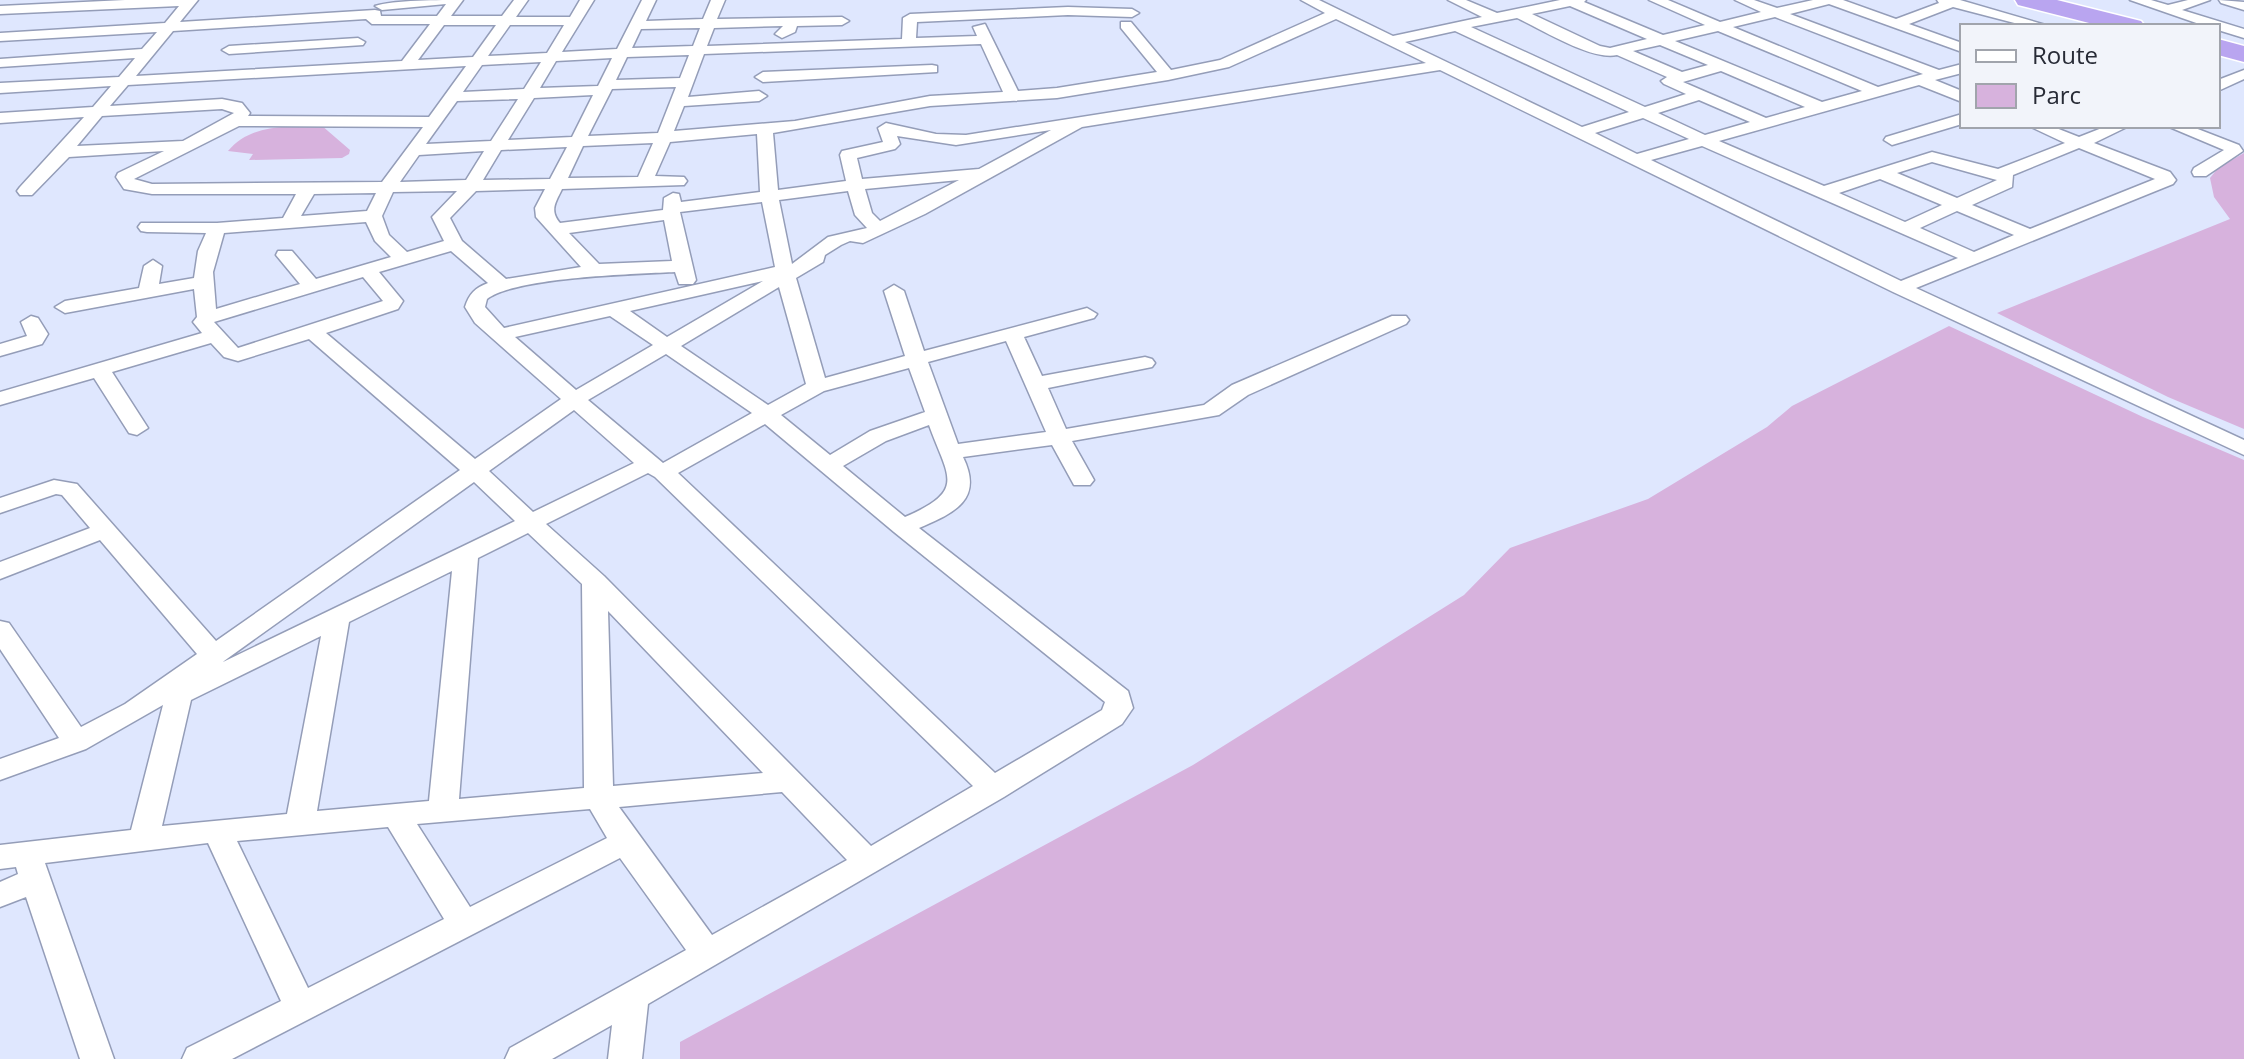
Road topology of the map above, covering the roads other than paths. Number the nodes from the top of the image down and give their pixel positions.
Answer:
1 (268, 0) edge
2 (445, 0) edge
3 (456, 0) edge
4 (521, 0) edge
5 (587, 0) edge
6 (649, 0) edge
7 (718, 0) edge
8 (973, 0) edge
9 (1308, 0) edge
10 (1455, 0) edge
11 (1534, 0) edge
12 (1656, 0) edge
13 (1742, 0) edge
14 (2137, 0) edge
15 (2203, 0) edge
16 (2226, 0) edge
17 (190, 1) edge
18 (1576, 1) edge
19 (1948, 1) edge
20 (85, 3) edge
21 (1549, 6) junction
22 (2244, 6) edge
23 (0, 10) edge
24 (379, 10) edge
25 (2167, 10) junction
26 (2010, 11) edge
27 (1337, 13) junction
28 (1518, 13) junction
29 (1775, 13) junction
30 (914, 14) junction
31 (978, 17) junction
32 (1496, 18) junction
33 (439, 21) junction
34 (505, 21) junction
35 (574, 21) junction
36 (252, 22) junction
37 (790, 22) junction
38 (708, 24) junction
39 (1896, 24) junction
40 (2038, 24) edge
41 (2095, 24) edge
42 (2116, 24) edge
43 (2212, 24) edge
44 (635, 25) junction
45 (1456, 26) junction
46 (1719, 26) junction
47 (169, 27) junction
48 (2220, 27) edge
49 (82, 32) junction
50 (1828, 32) junction
51 (52, 34) junction
52 (2244, 34) edge
53 (2, 38) edge
54 (985, 40) junction
55 (1393, 40) junction
56 (1659, 40) junction
57 (358, 42) junction
58 (925, 43) junction
59 (909, 44) junction
60 (1958, 44) edge
61 (842, 46) junction
62 (1864, 46) junction
63 (1773, 48) junction
64 (768, 49) junction
65 (229, 50) junction
66 (739, 50) junction
67 (1619, 50) junction
68 (2220, 51) edge
69 (695, 52) junction
70 (147, 53) junction
71 (624, 53) junction
72 (1893, 57) junction
73 (552, 58) junction
74 (59, 59) junction
75 (1803, 61) junction
76 (0, 63) edge
77 (474, 63) junction
78 (1441, 65) junction
79 (2244, 65) edge
80 (1720, 66) junction
81 (405, 67) junction
82 (2220, 68) edge
83 (932, 69) junction
84 (1960, 69) edge
85 (342, 71) junction
86 (1832, 73) junction
87 (836, 74) junction
88 (1939, 75) junction
89 (1168, 76) junction
90 (763, 77) junction
91 (1680, 77) junction
92 (209, 78) junction
93 (1921, 80) junction
94 (685, 82) junction
95 (122, 84) junction
96 (2220, 84) edge
97 (36, 86) junction
98 (605, 87) junction
99 (0, 88) edge
100 (1875, 91) junction
101 (530, 93) junction
102 (885, 94) junction
103 (1012, 95) junction
104 (1699, 95) junction
105 (759, 96) junction
106 (1960, 96) edge
107 (450, 97) junction
108 (990, 97) junction
109 (930, 101) junction
110 (677, 102) junction
111 (185, 107) junction
112 (1819, 107) junction
113 (98, 112) junction
114 (1646, 113) junction
115 (1960, 120) edge
116 (3, 121) edge
117 (236, 121) junction
118 (433, 122) junction
119 (1078, 123) junction
120 (1764, 123) junction
121 (758, 128) junction
122 (886, 128) junction
123 (1026, 128) junction
124 (2042, 128) edge
125 (2116, 128) edge
126 (2180, 128) edge
127 (1579, 133) junction
128 (666, 137) junction
129 (580, 140) junction
130 (965, 140) junction
131 (1703, 140) junction
132 (1892, 140) dead end
133 (2079, 142) junction
134 (188, 144) junction
135 (497, 145) junction
136 (154, 146) junction
137 (413, 150) junction
138 (64, 152) junction
139 (1633, 160) junction
140 (990, 170) junction
141 (2200, 172) dead end
142 (1881, 173) junction
143 (1999, 175) junction
144 (644, 182) junction
145 (557, 184) junction
146 (855, 185) junction
147 (471, 186) junction
148 (387, 188) junction
149 (308, 189) junction
150 (26, 191) dead end
151 (1824, 192) junction
152 (768, 194) junction
153 (674, 198) junction
154 (1958, 205) junction
155 (373, 216) junction
156 (288, 224) junction
157 (147, 227) dead end
158 (217, 228) junction
159 (1905, 228) junction
160 (556, 229) junction
161 (874, 231) junction
162 (2029, 235) junction
163 (454, 244) junction
164 (285, 255) dead end
165 (1973, 258) junction
166 (404, 259) junction
167 (153, 266) dead end
168 (684, 266) junction
169 (367, 270) junction
170 (594, 270) junction
171 (784, 272) junction
172 (202, 282) junction
173 (502, 285) junction
174 (312, 286) junction
175 (1900, 288) junction
176 (894, 291) dead end
177 (147, 293) junction
178 (688, 294) junction
179 (65, 307) dead end
180 (615, 310) junction
181 (1087, 314) dead end
182 (1399, 320) dead end
183 (31, 322) dead end
184 (211, 326) junction
185 (313, 332) junction
186 (1012, 332) junction
187 (502, 334) junction
188 (666, 346) junction
189 (0, 350) edge
190 (916, 359) junction
191 (1145, 363) dead end
192 (99, 369) junction
193 (1035, 384) junction
194 (817, 386) junction
195 (577, 398) junction
196 (0, 399) edge
197 (767, 414) junction
198 (935, 416) junction
199 (137, 428) dead end
200 (1059, 437) junction
201 (2244, 448) edge
202 (950, 452) junction
203 (828, 466) junction
204 (656, 468) junction
205 (473, 469) junction
206 (1082, 480) dead end
207 (0, 506) edge
208 (529, 522) junction
209 (902, 527) junction
210 (105, 530) junction
211 (466, 553) junction
212 (0, 571) edge
213 (595, 582) junction
214 (337, 617) junction
215 (3, 637) edge
216 (214, 656) junction
217 (179, 688) junction
218 (76, 742) junction
219 (0, 770) edge
220 (788, 781) junction
221 (994, 789) junction
222 (599, 799) junction
223 (443, 811) junction
224 (396, 815) junction
225 (300, 824) junction
226 (217, 831) junction
227 (144, 839) junction
228 (625, 842) junction
229 (868, 862) junction
230 (20, 864) edge
231 (0, 895) edge
232 (463, 923) junction
233 (707, 953) junction
234 (632, 997) junction
235 (300, 1007) junction
236 (97, 1059) edge
237 (199, 1059) edge
238 (522, 1059) edge
239 (625, 1059) edge

1 - 36 street
2 - 24 street
3 - 33 street
4 - 34 street
5 - 35 street
6 - 44 street
7 - 38 street
8 - 30 street
9 - 27 street
10 - 32 street
11 - 21 street
12 - 46 street
13 - 29 street
14 - 25 street
15 - 25 street
16 - 22 street
17 - 20 street
17 - 47 street
18 - 21 street
18 - 56 street
19 - 26 street
19 - 39 street
20 - 23 street
20 - 51 street
21 - 28 street
24 - 33 street
24 - 36 street
24 - 57 street
25 - 43 street
26 - 40 street
26 - 41 highway
26 - 42 highway
27 - 55 street
27 - 89 street
28 - 32 street
28 - 67 street
29 - 39 street
29 - 46 street
29 - 50 street
30 - 31 street
30 - 59 street
31 - 54 street
31 - 89 street
32 - 45 street
33 - 34 street
33 - 81 street
34 - 35 street
34 - 77 street
35 - 73 street
36 - 47 street
36 - 65 street
37 - 38 street
37 - 61 street
37 - 66 street
38 - 44 street
38 - 69 street
39 - 60 street
44 - 71 street
45 - 55 street
45 - 114 street
46 - 56 street
46 - 63 street
47 - 49 street
47 - 70 street
48 - 52 street
49 - 51 street
49 - 74 street
50 - 62 street
50 - 63 street
51 - 53 street
54 - 58 street
54 - 103 street
55 - 78 street
56 - 67 street
56 - 80 street
57 - 65 street
57 - 85 street
58 - 59 street
58 - 83 street
59 - 61 street
61 - 64 street
61 - 87 street
62 - 72 street
62 - 75 street
63 - 75 street
64 - 66 street
64 - 90 street
65 - 92 street
66 - 69 street
67 - 91 street
68 - 79 highway
69 - 71 street
69 - 94 street
70 - 74 street
70 - 95 street
71 - 73 street
71 - 98 street
72 - 86 street
72 - 88 street
73 - 77 street
73 - 101 street
74 - 76 street
74 - 97 street
75 - 86 street
77 - 81 street
77 - 107 street
78 - 119 street
78 - 127 street
79 - 82 street
79 - 96 street
80 - 91 street
80 - 112 street
81 - 85 street
83 - 102 street
83 - 109 street
84 - 88 street
85 - 92 street
86 - 100 street
87 - 90 street
87 - 102 street
88 - 93 street
89 - 103 street
90 - 105 street
91 - 104 street
92 - 95 street
93 - 100 street
93 - 106 street
94 - 98 street
94 - 110 street
95 - 97 street
95 - 113 street
97 - 99 street
98 - 101 street
98 - 129 street
100 - 112 street
101 - 107 street
101 - 135 street
102 - 109 street
102 - 121 street
102 - 122 street
103 - 108 street
104 - 114 street
104 - 120 street
105 - 110 street
105 - 121 street
107 - 118 street
108 - 109 street
108 - 123 street
110 - 128 street
111 - 113 street
111 - 117 street
111 - 136 street
112 - 120 street
113 - 116 street
113 - 138 street
114 - 127 street
114 - 131 street
115 - 132 street
117 - 118 street
117 - 134 street
118 - 137 street
119 - 123 street
119 - 140 street
120 - 131 street
121 - 128 street
121 - 152 street
122 - 130 street
122 - 146 street
123 - 130 street
124 - 133 street
125 - 133 street
126 - 141 street
127 - 139 street
128 - 129 street
128 - 144 street
129 - 135 street
129 - 145 street
130 - 140 street
131 - 139 street
131 - 151 street
133 - 143 street
133 - 162 street
134 - 136 street
134 - 149 street
135 - 137 street
135 - 147 street
136 - 138 street
137 - 148 street
138 - 150 street
139 - 175 street
140 - 146 street
140 - 161 street
142 - 143 street
142 - 151 street
142 - 154 street
143 - 154 street
144 - 145 street
144 - 153 street
145 - 147 street
145 - 160 street
146 - 152 street
146 - 161 street
147 - 148 street
147 - 163 street
148 - 149 street
148 - 155 street
149 - 156 street
151 - 159 street
152 - 153 street
152 - 171 street
153 - 160 street
153 - 168 street
154 - 159 street
154 - 162 street
155 - 156 street
155 - 166 street
156 - 158 street
157 - 158 street
158 - 172 street
159 - 165 street
160 - 170 street
161 - 171 street
162 - 165 street
163 - 166 street
163 - 173 street
164 - 174 street
165 - 175 street
166 - 169 street
167 - 177 street
168 - 170 street
168 - 178 street
169 - 174 street
169 - 185 street
170 - 173 street
171 - 178 street
171 - 188 street
171 - 194 street
172 - 177 street
172 - 184 street
173 - 187 street
174 - 184 street
175 - 201 street
176 - 190 street
177 - 179 street
178 - 180 street
180 - 187 street
180 - 188 street
181 - 186 street
182 - 200 street
183 - 189 street
184 - 185 street
184 - 192 street
185 - 205 street
186 - 190 street
186 - 193 street
187 - 195 street
188 - 195 street
188 - 197 street
190 - 194 street
190 - 198 street
191 - 193 street
192 - 196 street
192 - 199 street
193 - 200 street
194 - 197 street
195 - 204 street
195 - 205 street
197 - 203 street
197 - 204 street
198 - 202 street
198 - 203 street
200 - 202 street
200 - 206 street
202 - 209 street
203 - 209 street
204 - 208 street
204 - 221 street
205 - 208 street
205 - 216 street
207 - 210 street
208 - 211 street
208 - 213 street
209 - 221 street
210 - 212 street
210 - 216 street
211 - 214 street
211 - 223 street
213 - 220 street
213 - 222 street
214 - 217 street
214 - 225 street
215 - 218 street
216 - 217 street
217 - 218 street
217 - 227 street
218 - 219 street
220 - 222 street
220 - 229 street
221 - 229 street
222 - 223 street
222 - 228 street
223 - 224 street
224 - 225 street
224 - 232 street
225 - 226 street
226 - 227 street
226 - 235 street
227 - 230 street
228 - 232 street
228 - 233 street
229 - 233 street
230 - 231 street
230 - 236 street
232 - 235 street
233 - 234 street
234 - 238 street
234 - 239 street
235 - 237 street

